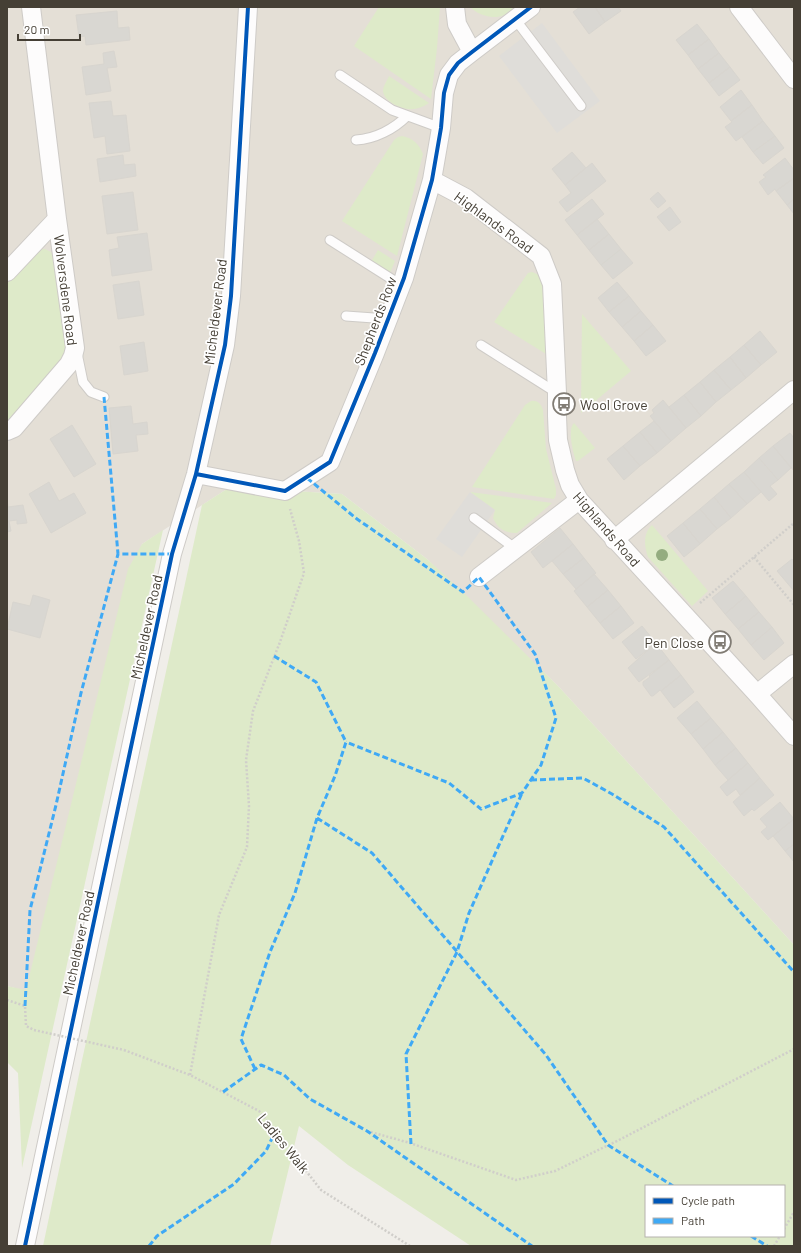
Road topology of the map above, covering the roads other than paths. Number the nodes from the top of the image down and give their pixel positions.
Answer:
1 (31, 7) edge
2 (248, 7) edge
3 (455, 7) edge
4 (531, 7) edge
5 (739, 7) edge
6 (515, 19) junction
7 (472, 52) junction
8 (340, 75) dead end
9 (794, 79) edge
10 (581, 106) dead end
11 (407, 116) junction
12 (440, 128) junction
13 (356, 140) dead end
14 (432, 180) junction
15 (57, 219) junction
16 (330, 240) dead end
17 (7, 272) edge
18 (401, 285) junction
19 (346, 316) dead end
20 (388, 319) junction
21 (481, 345) dead end
22 (75, 348) junction
23 (794, 390) edge
24 (557, 393) junction
25 (104, 397) dead end
26 (7, 431) edge
27 (196, 474) junction
28 (579, 500) junction
29 (474, 518) dead end
30 (614, 540) junction
31 (516, 549) junction
32 (479, 577) dead end
33 (794, 664) edge
34 (757, 694) junction
35 (794, 736) edge
36 (25, 1246) edge

1 - 15 street, Wolversdene Road
2 - 27 street, Micheldever Road
3 - 7 street
4 - 6 street, Shepherds Row
5 - 9 street
6 - 7 street, Shepherds Row
6 - 10 lane
7 - 12 street, Shepherds Row
8 - 11 lane
11 - 12 lane
11 - 13 lane
12 - 14 street, Shepherds Row
14 - 18 street, Shepherds Row
14 - 24 street, Highlands Road
15 - 17 street, Wolversdene Road
15 - 22 street, Wolversdene Road
16 - 18 lane
18 - 20 street, Shepherds Row
19 - 20 lane
20 - 27 street, Shepherds Row
21 - 24 lane
22 - 25 lane
22 - 26 street, Wolversdene Road
23 - 30 street
24 - 28 street, Highlands Road
27 - 36 street, Micheldever Road
28 - 30 street, Highlands Road
28 - 31 street
29 - 31 lane
30 - 34 street, Highlands Road
31 - 32 street
33 - 34 street
34 - 35 street, Highlands Road

